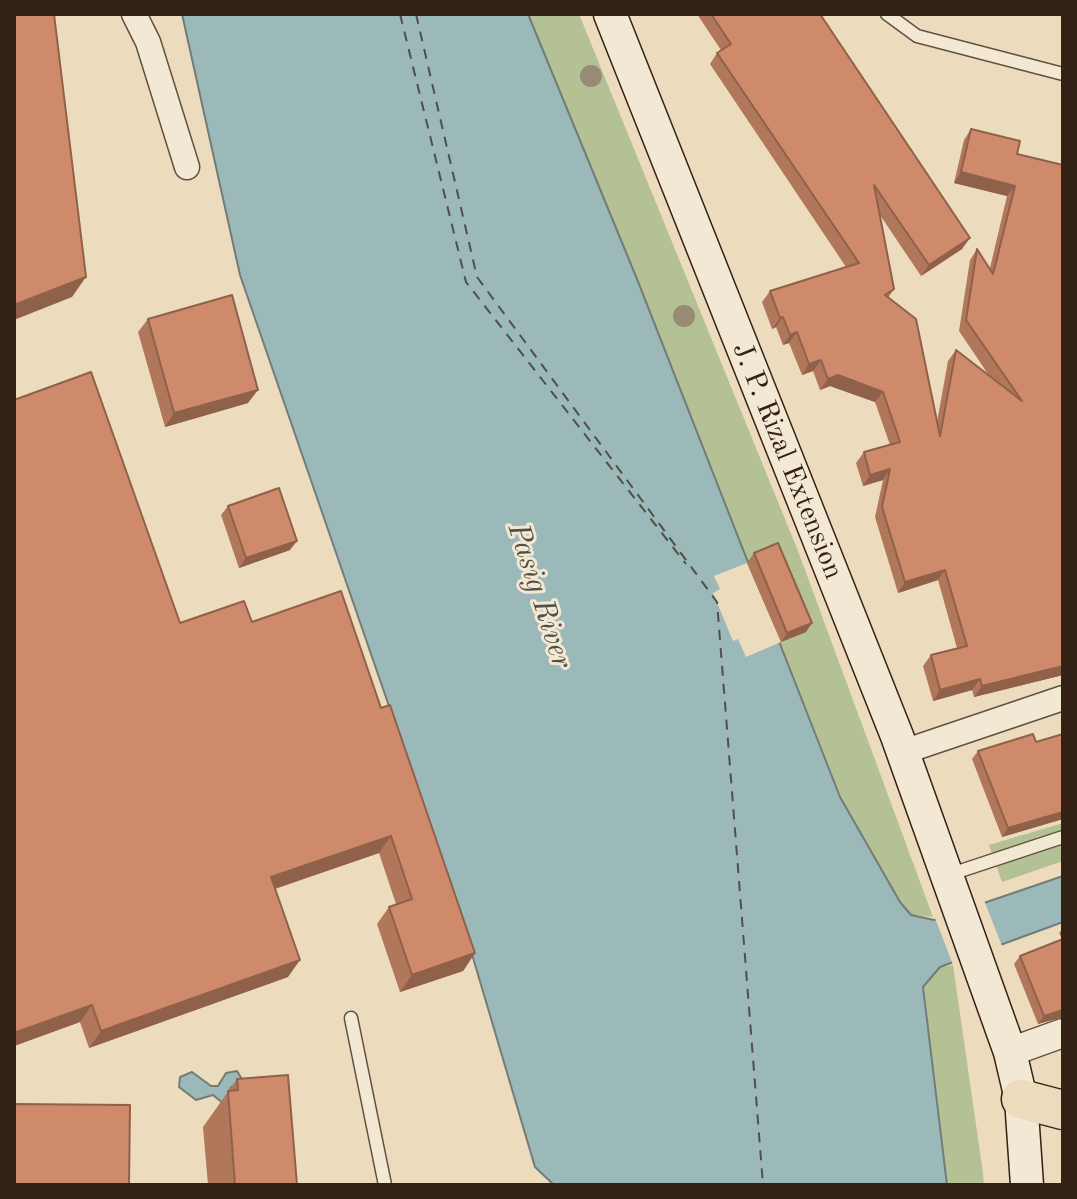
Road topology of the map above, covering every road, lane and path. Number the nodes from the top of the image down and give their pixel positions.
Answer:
1 (134, 14) edge
2 (610, 14) edge
3 (887, 14) edge
4 (1063, 74) edge
5 (187, 167) dead end
6 (1063, 698) edge
7 (903, 752) junction
8 (1063, 837) edge
9 (945, 876) junction
10 (351, 1018) dead end
11 (1063, 1033) edge
12 (1010, 1052) junction
13 (1021, 1099) junction
14 (1063, 1110) edge
15 (385, 1185) edge
16 (1027, 1185) edge

1 - 5 street
2 - 7 main road, J. P. Rizal Extension
3 - 4 lane
6 - 7 street
7 - 9 main road, J. P. Rizal Extension
8 - 9 lane
9 - 12 main road, J. P. Rizal Extension
10 - 15 lane
11 - 12 street
12 - 13 main road, J. P. Rizal Extension
13 - 14 highway
13 - 16 main road, J. P. Rizal Extension

